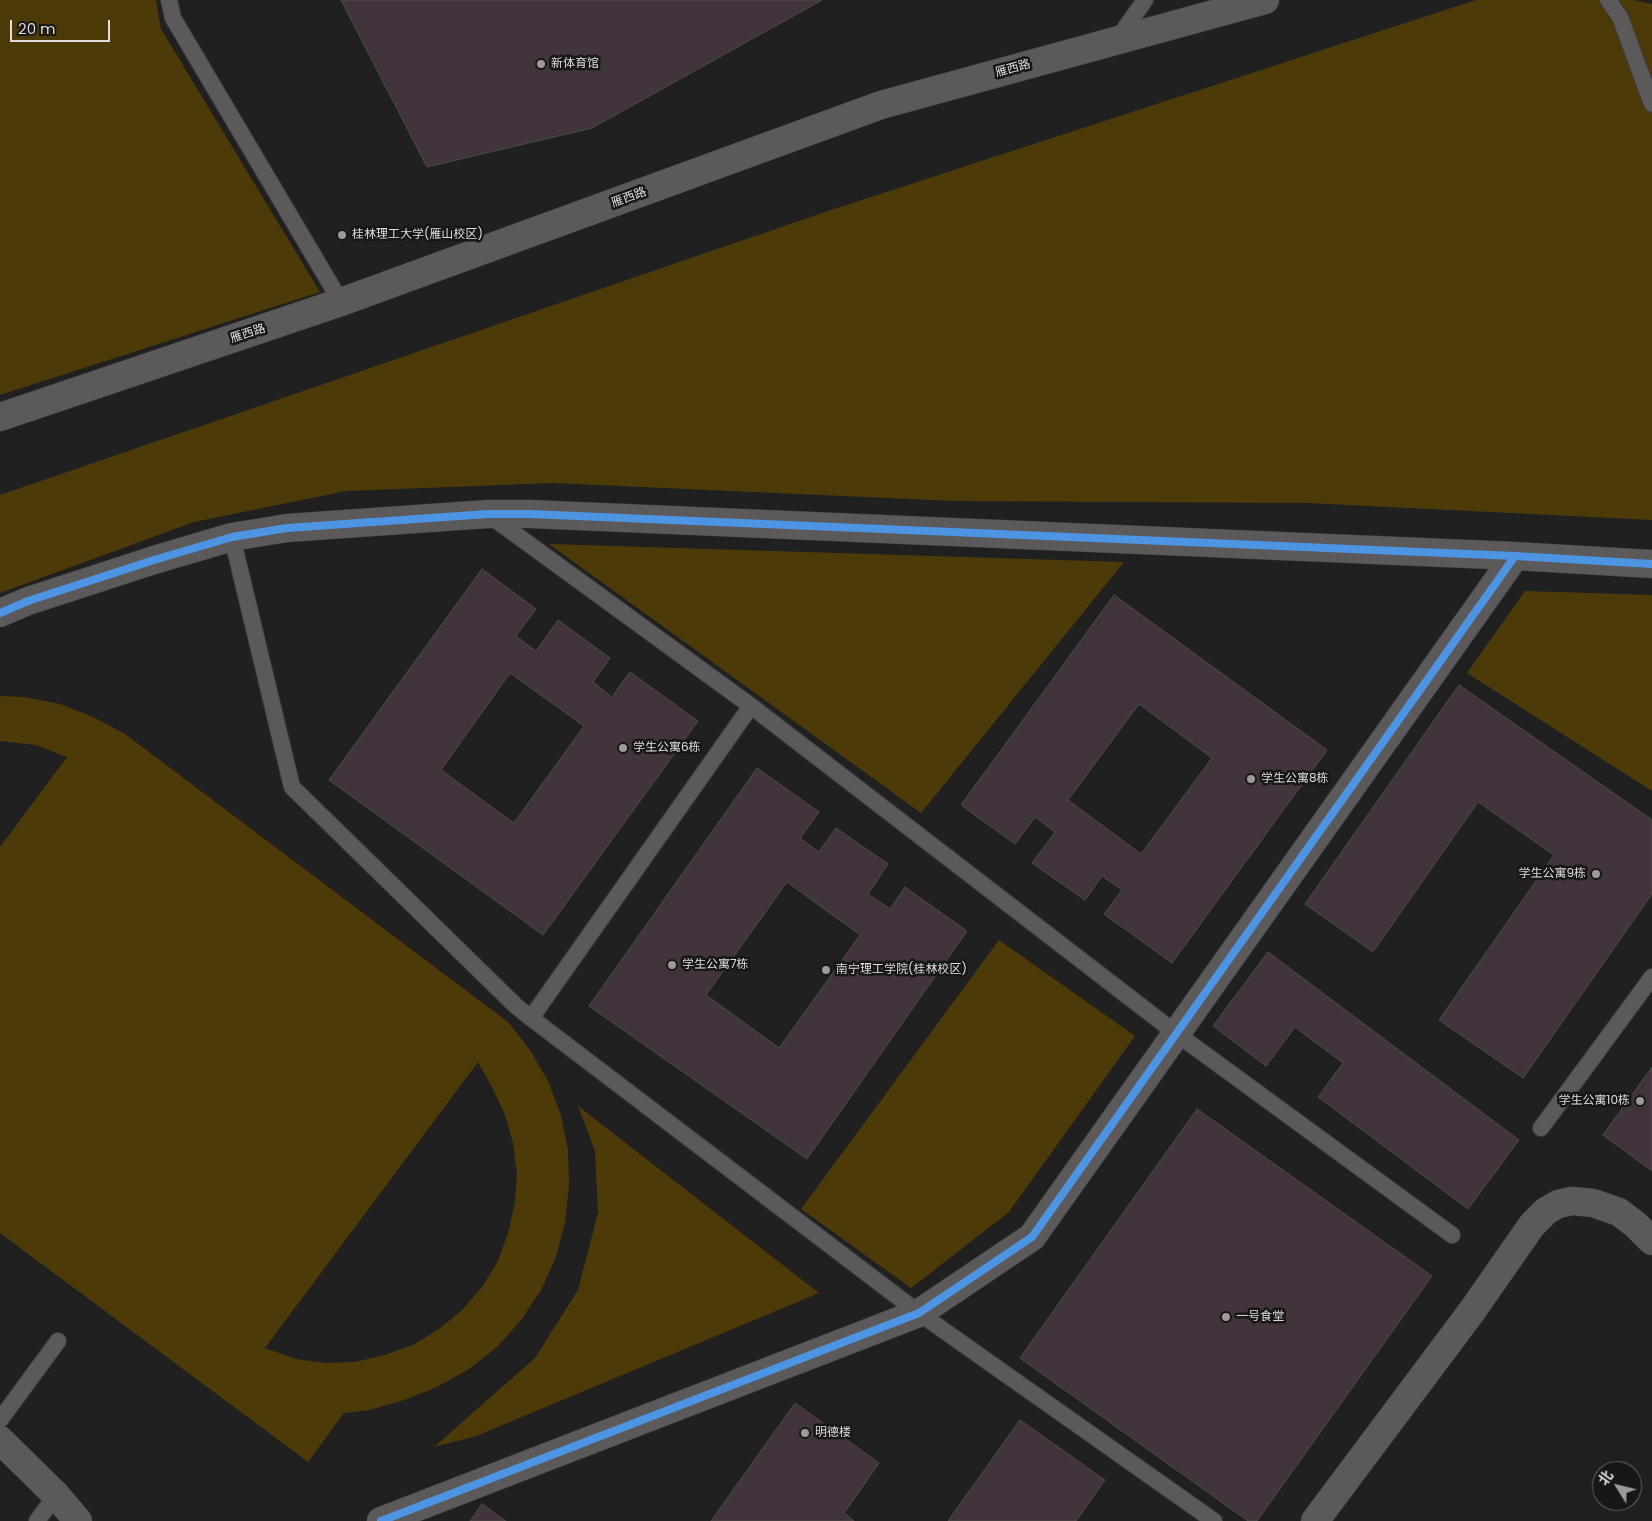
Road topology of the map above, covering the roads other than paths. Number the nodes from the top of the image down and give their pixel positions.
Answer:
1 (169, 0) edge
2 (1145, 0) edge
3 (1264, 0) edge
4 (1608, 0) edge
5 (1116, 41) junction
6 (1652, 104) edge
7 (341, 302) junction
8 (0, 417) edge
9 (488, 514) junction
10 (232, 537) junction
11 (1515, 556) junction
12 (1652, 564) edge
13 (0, 613) edge
14 (751, 706) junction
15 (1652, 977) edge
16 (531, 1018) junction
17 (1177, 1034) junction
18 (1541, 1128) dead end
19 (1452, 1235) dead end
20 (1652, 1241) edge
21 (919, 1312) junction
22 (58, 1341) dead end
23 (0, 1420) edge
24 (0, 1440) edge
25 (56, 1495) junction
26 (37, 1521) edge
27 (78, 1521) edge
28 (381, 1521) edge
29 (1214, 1521) edge
30 (1315, 1521) edge

1 - 7 lane
2 - 5 lane
3 - 5 street, 雁西路
4 - 6 lane
5 - 7 street, 雁西路
7 - 8 street, 雁西路
9 - 10 street
9 - 11 street
9 - 14 lane
10 - 13 street
10 - 16 lane
11 - 12 street
11 - 17 street
14 - 16 lane
14 - 17 lane
15 - 18 lane
16 - 21 lane
17 - 19 lane
17 - 21 street
20 - 30 street
21 - 28 street
21 - 29 lane
22 - 23 lane
24 - 25 street
25 - 26 lane
25 - 27 street

